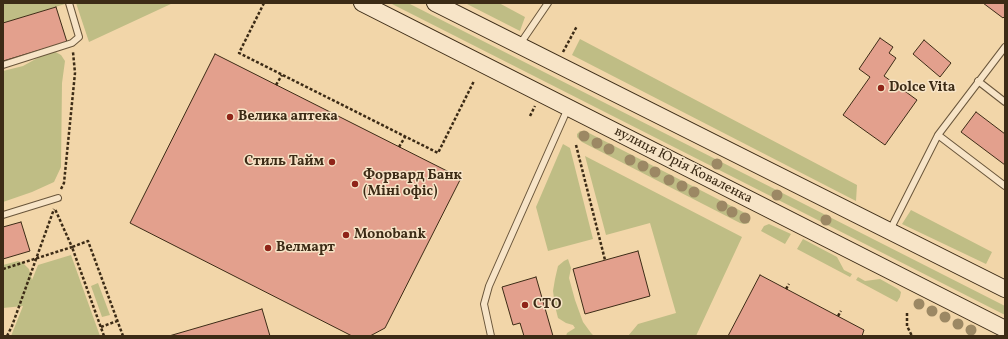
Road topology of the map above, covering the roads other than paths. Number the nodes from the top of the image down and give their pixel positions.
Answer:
1 (69, 3) edge
2 (362, 3) edge
3 (435, 3) edge
4 (548, 3) edge
5 (519, 45) junction
6 (1005, 47) edge
7 (3, 65) edge
8 (978, 81) junction
9 (1005, 102) edge
10 (568, 108) junction
11 (938, 135) junction
12 (1005, 186) edge
13 (58, 198) dead end
14 (3, 215) edge
15 (889, 231) junction
16 (1005, 289) edge
17 (1005, 329) edge
18 (491, 335) edge
19 (484, 336) edge

1 - 7 lane
2 - 10 main road, вулиця Юрія Коваленка
3 - 5 main road
4 - 5 lane
5 - 15 main road
6 - 8 lane
8 - 9 lane
8 - 11 lane
10 - 17 main road, вулиця Юрія Коваленка
10 - 18 lane
11 - 12 lane
11 - 15 lane
13 - 14 lane
15 - 16 main road
18 - 19 lane

